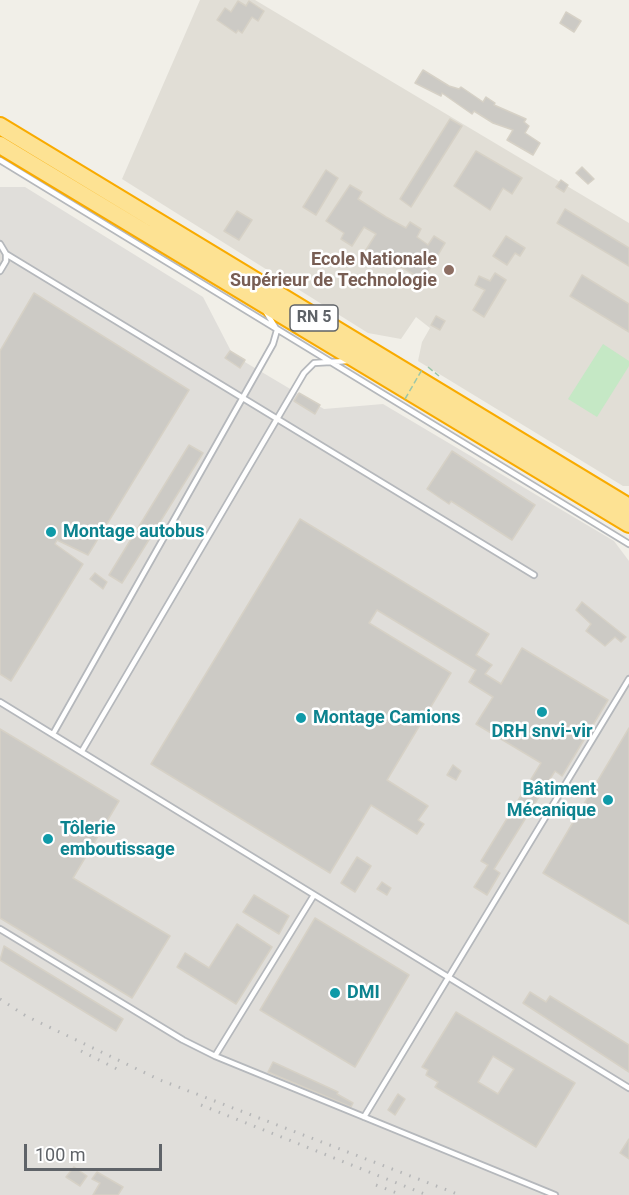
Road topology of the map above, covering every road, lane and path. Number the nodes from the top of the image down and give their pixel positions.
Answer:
1 (0, 126) edge
2 (0, 145) edge
3 (0, 159) edge
4 (0, 244) edge
5 (6, 254) junction
6 (0, 271) edge
7 (258, 300) junction
8 (277, 330) junction
9 (327, 360) junction
10 (362, 362) junction
11 (423, 368) dead end
12 (245, 399) junction
13 (405, 399) dead end
14 (276, 418) junction
15 (629, 507) edge
16 (629, 524) edge
17 (629, 544) edge
18 (534, 575) dead end
19 (629, 679) edge
20 (0, 702) edge
21 (53, 734) junction
22 (82, 752) junction
23 (314, 895) junction
24 (0, 929) edge
25 (448, 976) junction
26 (215, 1056) junction
27 (629, 1088) edge
28 (364, 1117) junction
29 (555, 1195) edge

1 - 15 highway, RN 5
2 - 7 highway, RN 5
3 - 8 lane
4 - 5 lane
5 - 6 lane
5 - 12 lane
7 - 8 lane
7 - 10 highway, RN 5
8 - 9 lane
8 - 12 lane
9 - 10 lane
9 - 14 lane
9 - 17 lane
10 - 16 highway, RN 5
11 - 13 path, bridge
12 - 14 lane
12 - 21 lane
14 - 18 lane
14 - 22 lane
19 - 25 lane
20 - 21 lane
21 - 22 lane
22 - 23 lane
23 - 25 lane
23 - 26 lane
24 - 26 lane
25 - 27 lane
25 - 28 lane
26 - 28 lane
28 - 29 lane

